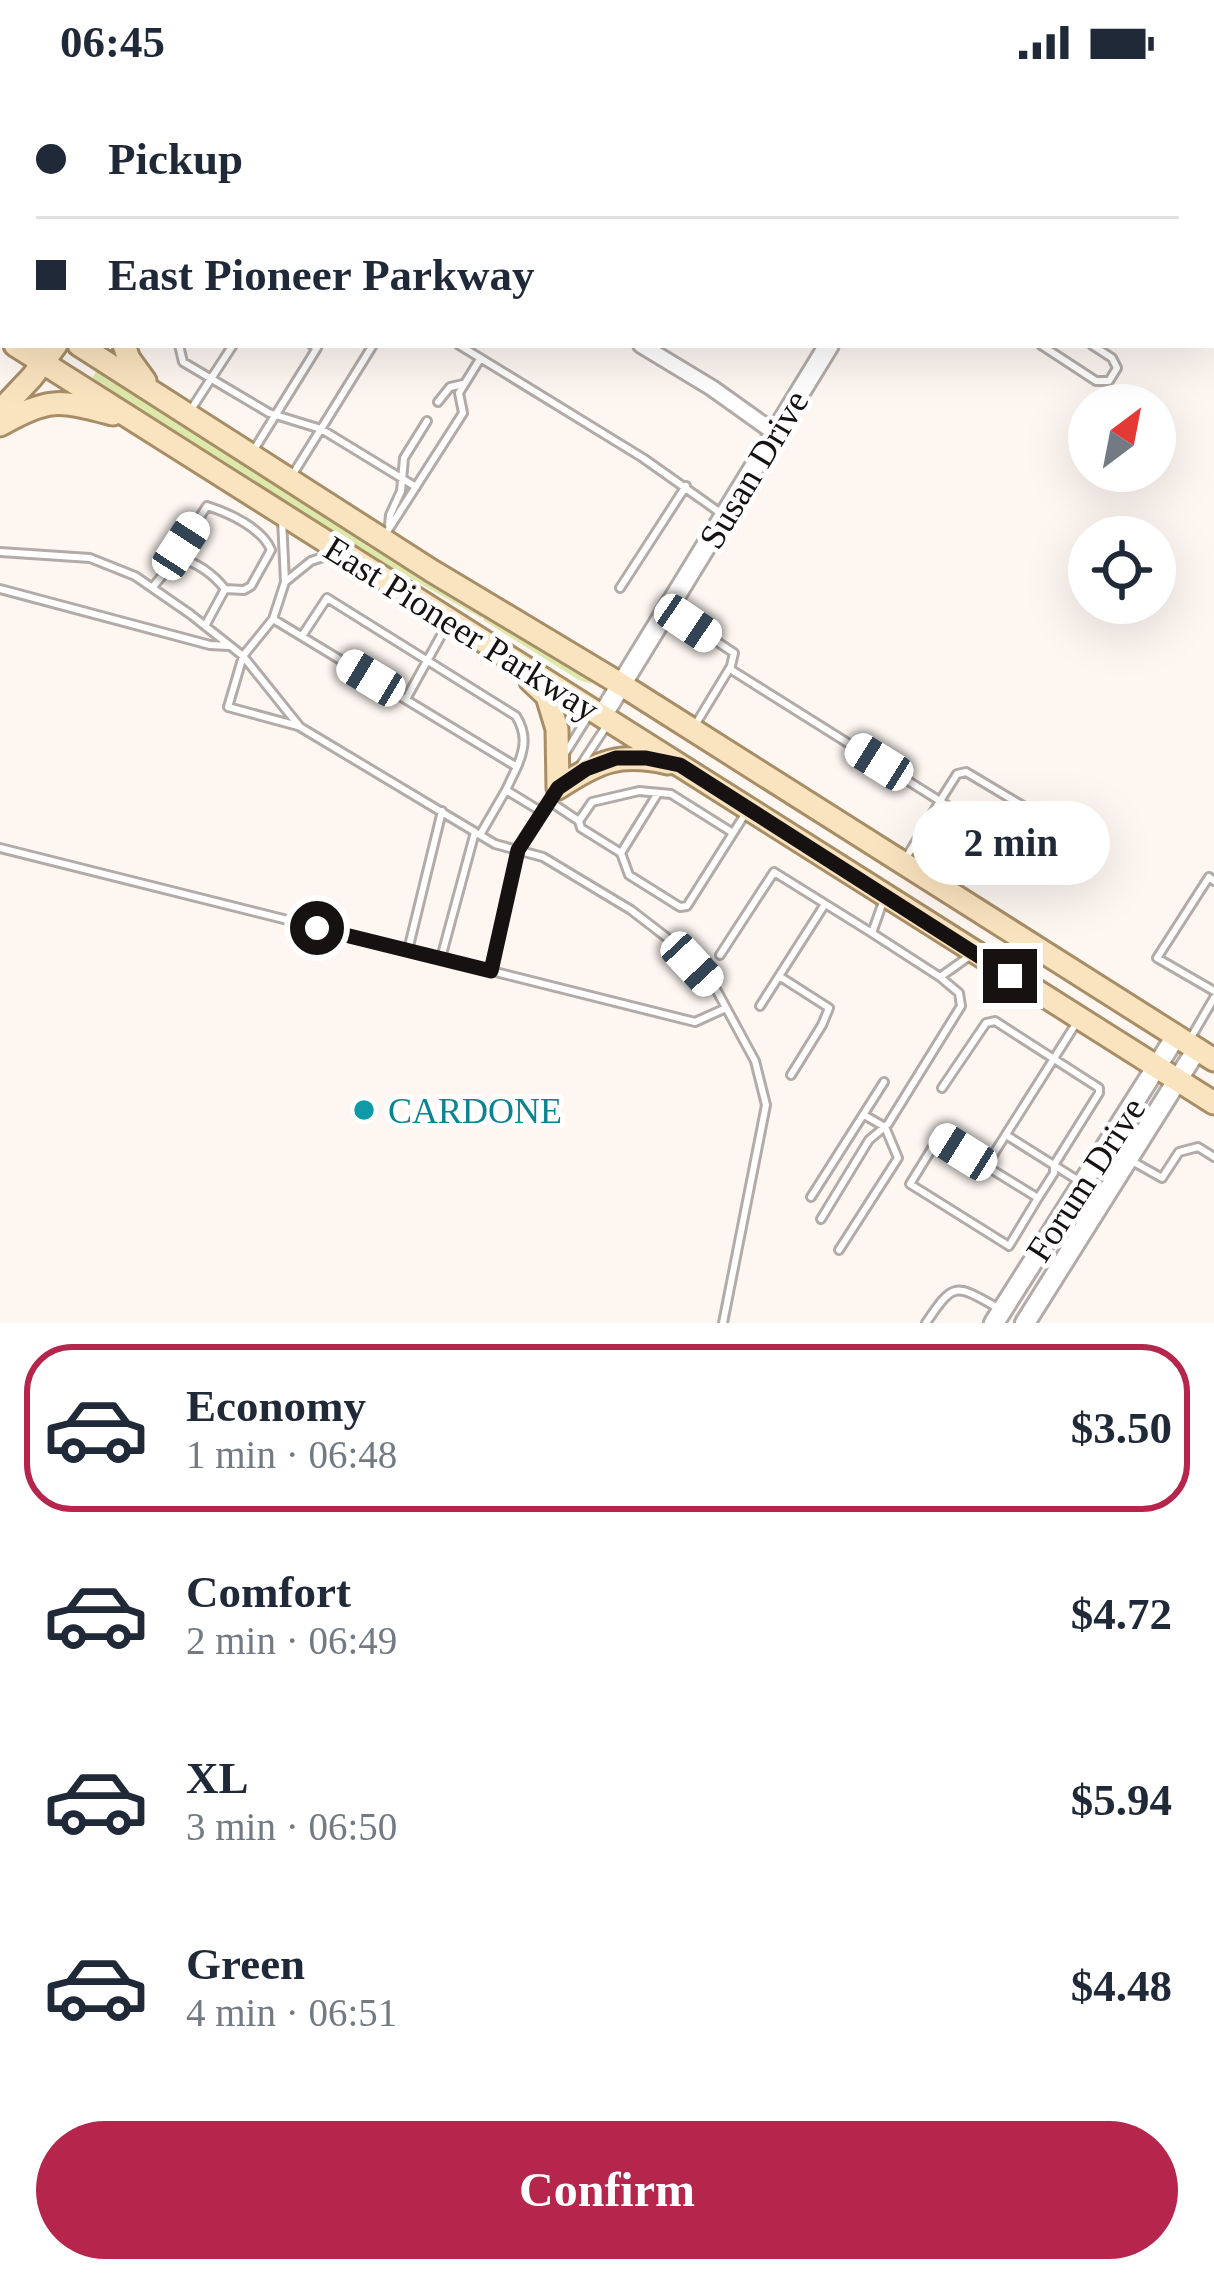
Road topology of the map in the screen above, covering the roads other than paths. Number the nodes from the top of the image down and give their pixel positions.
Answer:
1 (84, 348) edge
2 (125, 348) edge
3 (180, 348) edge
4 (231, 348) edge
5 (317, 348) edge
6 (372, 348) edge
7 (464, 348) edge
8 (645, 348) edge
9 (827, 348) edge
10 (1046, 348) edge
11 (1096, 348) edge
12 (50, 354) edge
13 (480, 359) junction
14 (212, 379) junction
15 (465, 383) junction
16 (156, 395) junction
17 (438, 401) dead end
18 (0, 411) edge
19 (274, 415) junction
20 (187, 416) junction
21 (130, 418) junction
22 (427, 421) dead end
23 (0, 425) edge
24 (321, 429) junction
25 (776, 433) junction
26 (250, 456) junction
27 (400, 478) junction
28 (289, 481) junction
29 (686, 486) junction
30 (416, 487) junction
31 (282, 515) junction
32 (725, 516) junction
33 (385, 534) junction
34 (0, 552) edge
35 (345, 555) junction
36 (176, 559) junction
37 (285, 582) junction
38 (152, 588) junction
39 (620, 588) dead end
40 (0, 589) edge
41 (225, 589) junction
42 (668, 609) junction
43 (273, 619) junction
44 (450, 620) junction
45 (205, 626) junction
46 (302, 636) junction
47 (230, 646) junction
48 (495, 648) junction
49 (243, 656) junction
50 (428, 661) junction
51 (730, 669) junction
52 (622, 685) junction
53 (406, 699) junction
54 (602, 716) junction
55 (300, 727) junction
56 (692, 729) junction
57 (680, 765) junction
58 (517, 767) junction
59 (506, 790) junction
60 (658, 793) junction
61 (554, 794) junction
62 (940, 801) junction
63 (749, 808) junction
64 (442, 812) junction
65 (542, 812) junction
66 (579, 821) junction
67 (1060, 828) dead end
68 (478, 833) junction
69 (733, 833) junction
70 (0, 848) edge
71 (518, 850) junction
72 (621, 853) junction
73 (903, 863) junction
74 (1042, 866) dead end
75 (1214, 881) edge
76 (885, 896) junction
77 (825, 904) junction
78 (872, 934) junction
79 (408, 950) junction
80 (973, 953) junction
81 (720, 955) dead end
82 (441, 958) junction
83 (491, 971) junction
84 (779, 976) junction
85 (940, 977) junction
86 (1214, 995) edge
87 (760, 1006) dead end
88 (726, 1008) junction
89 (1079, 1018) junction
90 (1195, 1045) edge
91 (1054, 1058) junction
92 (1157, 1067) junction
93 (791, 1075) dead end
94 (1178, 1081) junction
95 (884, 1082) dead end
96 (942, 1088) dead end
97 (1214, 1103) edge
98 (864, 1114) junction
99 (885, 1127) junction
100 (1006, 1135) junction
101 (1214, 1157) edge
102 (1129, 1159) junction
103 (1054, 1165) junction
104 (986, 1166) junction
105 (1082, 1182) junction
106 (811, 1197) dead end
107 (1038, 1198) junction
108 (821, 1219) dead end
109 (839, 1250) dead end
110 (1029, 1266) junction
111 (1052, 1280) junction
112 (998, 1317) edge
113 (723, 1323) edge
114 (926, 1323) edge
115 (1025, 1323) edge

1 - 16 main road, East Pioneer Parkway
2 - 16 main road
3 - 14 lane
4 - 14 lane
5 - 19 lane
6 - 24 lane
7 - 13 lane
8 - 25 street
9 - 25 street, Susan Drive
10 - 11 lane
12 - 18 main road
12 - 21 main road, East Pioneer Parkway
13 - 15 lane
13 - 29 lane
14 - 19 lane
14 - 20 lane
15 - 17 lane
15 - 30 lane
16 - 20 main road, East Pioneer Parkway
19 - 24 lane
19 - 26 lane
20 - 26 main road, East Pioneer Parkway
21 - 23 main road
21 - 31 main road, East Pioneer Parkway
22 - 27 lane
24 - 27 lane
24 - 28 lane
25 - 32 street, Susan Drive
26 - 28 main road, East Pioneer Parkway
27 - 30 lane
27 - 33 lane
28 - 33 main road, East Pioneer Parkway
29 - 32 lane
29 - 39 lane
30 - 33 lane
31 - 35 main road, East Pioneer Parkway
31 - 37 lane
32 - 42 street, Susan Drive
33 - 52 main road, East Pioneer Parkway
34 - 38 lane
35 - 37 lane
35 - 44 main road, East Pioneer Parkway
36 - 38 lane
36 - 41 lane
36 - 41 lane
37 - 43 lane
38 - 45 lane
40 - 47 lane
41 - 45 lane
42 - 51 lane
42 - 52 street, Susan Drive
43 - 46 lane
43 - 49 lane
44 - 48 main road, East Pioneer Parkway
44 - 50 lane
45 - 47 lane
46 - 50 lane
46 - 53 lane
47 - 49 lane
48 - 54 main road, East Pioneer Parkway
48 - 61 main road
49 - 55 lane
49 - 55 lane
50 - 53 lane
50 - 58 lane
51 - 56 lane
51 - 62 lane
52 - 54 street, Susan Drive
52 - 56 main road, East Pioneer Parkway
53 - 58 lane
54 - 57 main road, East Pioneer Parkway
54 - 61 lane
54 - 61 lane
55 - 64 lane
56 - 73 main road, East Pioneer Parkway
57 - 61 main road
57 - 63 main road, East Pioneer Parkway
58 - 59 lane
59 - 65 lane
59 - 68 lane
60 - 66 lane
60 - 69 lane
60 - 72 lane
61 - 65 lane
61 - 66 lane
62 - 67 lane
62 - 73 lane
62 - 74 lane
63 - 69 lane
63 - 76 main road, East Pioneer Parkway
64 - 68 lane
64 - 79 lane
65 - 71 lane
66 - 72 lane
68 - 71 lane
68 - 82 lane
69 - 72 lane
70 - 79 lane
71 - 83 lane
71 - 88 lane
73 - 90 main road, East Pioneer Parkway
75 - 86 lane
76 - 78 lane
76 - 80 main road, East Pioneer Parkway
77 - 78 lane
77 - 81 lane
77 - 84 lane
78 - 85 lane
79 - 82 lane
80 - 85 lane
80 - 89 main road, East Pioneer Parkway
82 - 83 lane
83 - 88 lane
84 - 87 lane
84 - 93 lane
85 - 99 lane
86 - 90 lane
88 - 113 lane
89 - 91 lane
89 - 92 main road, East Pioneer Parkway
90 - 92 street, Forum Drive
90 - 94 street, Forum Drive
91 - 96 lane
91 - 100 lane
91 - 103 lane
92 - 94 main road, East Pioneer Parkway
92 - 105 street, Forum Drive
94 - 97 main road, East Pioneer Parkway
94 - 102 street, Forum Drive
95 - 98 lane
98 - 99 lane
98 - 106 lane
99 - 108 lane
99 - 109 lane
100 - 103 lane
100 - 104 lane
101 - 102 lane
102 - 111 street, Forum Drive
103 - 105 lane
103 - 107 lane
104 - 107 lane
104 - 107 lane
105 - 110 street, Forum Drive
110 - 111 street
110 - 112 street, Forum Drive
111 - 115 street, Forum Drive
112 - 114 lane

